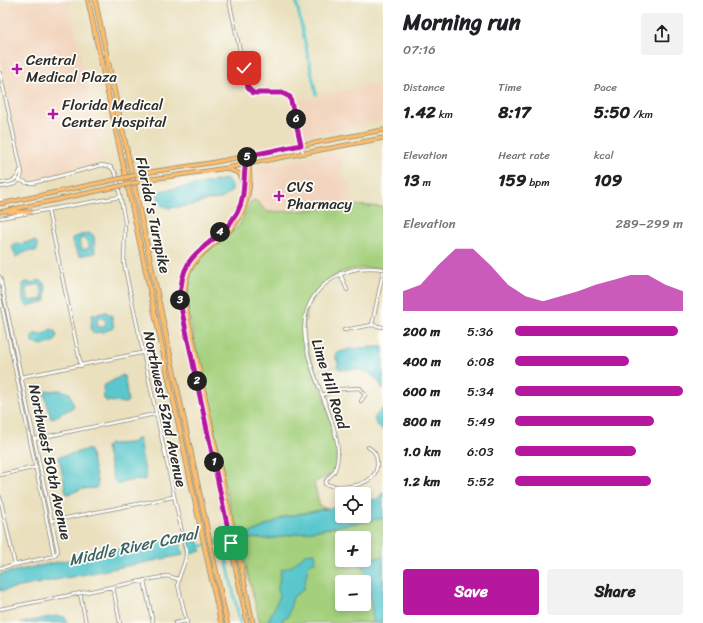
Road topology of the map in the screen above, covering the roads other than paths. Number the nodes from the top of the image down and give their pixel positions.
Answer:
1 (88, 0) edge
2 (94, 0) edge
3 (229, 0) edge
4 (0, 73) edge
5 (1, 78) edge
6 (383, 130) edge
7 (383, 138) edge
8 (301, 145) junction
9 (303, 154) junction
10 (247, 156) junction
11 (249, 164) junction
12 (245, 165) junction
13 (227, 168) junction
14 (21, 171) junction
15 (20, 180) junction
16 (0, 183) edge
17 (244, 185) junction
18 (0, 187) edge
19 (120, 197) junction
20 (0, 204) edge
21 (48, 210) junction
22 (0, 212) edge
23 (31, 212) junction
24 (0, 218) edge
25 (383, 269) edge
26 (383, 272) edge
27 (340, 273) junction
28 (0, 277) edge
29 (347, 290) dead end
30 (0, 299) edge
31 (5, 299) junction
32 (10, 324) junction
33 (6, 325) junction
34 (372, 325) junction
35 (383, 327) edge
36 (344, 330) dead end
37 (14, 351) junction
38 (141, 352) junction
39 (81, 366) junction
40 (19, 378) junction
41 (322, 396) junction
42 (361, 401) dead end
43 (155, 414) junction
44 (34, 439) junction
45 (31, 440) junction
46 (368, 447) dead end
47 (40, 466) junction
48 (36, 467) junction
49 (0, 474) edge
50 (0, 497) edge
51 (173, 498) junction
52 (50, 521) junction
53 (15, 565) junction
54 (0, 568) edge
55 (178, 579) junction
56 (144, 580) junction
57 (113, 587) junction
58 (80, 594) junction
59 (0, 609) edge
60 (186, 622) edge
61 (86, 623) edge
62 (120, 623) edge
63 (153, 623) edge
64 (175, 623) edge
65 (220, 623) edge
66 (227, 623) edge
67 (247, 623) edge
68 (253, 623) edge

1 - 65 highway, Florida's Turnpike
2 - 66 highway, Florida's Turnpike
3 - 8 street
4 - 5 street
5 - 14 street
6 - 8 main road
7 - 9 main road
8 - 9 street
8 - 10 main road
9 - 11 main road
10 - 11 main road
10 - 12 main road
10 - 20 main road, bridge
11 - 12 main road
11 - 68 main road
12 - 13 main road
12 - 17 main road
13 - 17 main road
13 - 22 main road, bridge
14 - 15 street
14 - 16 street
15 - 18 street
15 - 19 street, Northwest 52nd Avenue
17 - 67 main road
19 - 21 street
19 - 38 street, Northwest 52nd Avenue
21 - 23 street
21 - 39 street
22 - 23 main road
23 - 24 street
25 - 27 street, Lime Hill Road
26 - 34 street
27 - 29 street
27 - 41 street, Lime Hill Road
28 - 31 street, Northwest 50th Avenue
30 - 31 street
30 - 33 street, Northwest 50th Avenue
31 - 32 street, Northwest 50th Avenue
32 - 33 street
32 - 37 street, Northwest 50th Avenue
33 - 37 street, Northwest 50th Avenue
34 - 35 street
34 - 36 street
37 - 40 street, Northwest 50th Avenue
38 - 39 street
38 - 43 street, Northwest 52nd Avenue
39 - 40 street
40 - 44 street, Northwest 50th Avenue
40 - 45 street, Northwest 50th Avenue
41 - 42 street
41 - 46 street, Lime Hill Road
43 - 44 street
43 - 51 street, Northwest 52nd Avenue
44 - 45 street
44 - 47 street, Northwest 50th Avenue
45 - 48 street, Northwest 50th Avenue
47 - 48 street
47 - 52 street, Northwest 50th Avenue
48 - 49 street
48 - 52 street, Northwest 50th Avenue
50 - 53 street
51 - 52 street
51 - 55 street, Northwest 52nd Avenue
52 - 53 street, Northwest 50th Avenue
53 - 54 street
55 - 56 street
55 - 60 street
56 - 57 street
56 - 63 street
57 - 58 street
57 - 62 street
58 - 59 street
58 - 61 street
60 - 64 street

